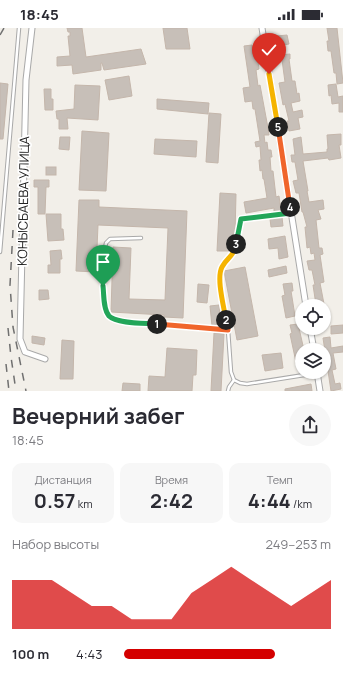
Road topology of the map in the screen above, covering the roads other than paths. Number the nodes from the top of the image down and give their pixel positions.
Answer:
1 (18, 28) edge
2 (32, 28) edge
3 (262, 28) edge
4 (291, 213) junction
5 (141, 238) dead end
6 (0, 252) edge
7 (305, 299) edge
8 (228, 330) junction
9 (45, 359) dead end
10 (295, 376) edge
11 (318, 379) edge
12 (234, 380) junction
13 (228, 391) edge
14 (320, 391) edge

1 - 6 lane
2 - 9 street, КОНЫСБАЕВА УЛИЦА
3 - 4 street
4 - 7 street
4 - 8 lane
5 - 8 lane
8 - 12 lane
10 - 12 lane
11 - 14 street
12 - 13 lane

